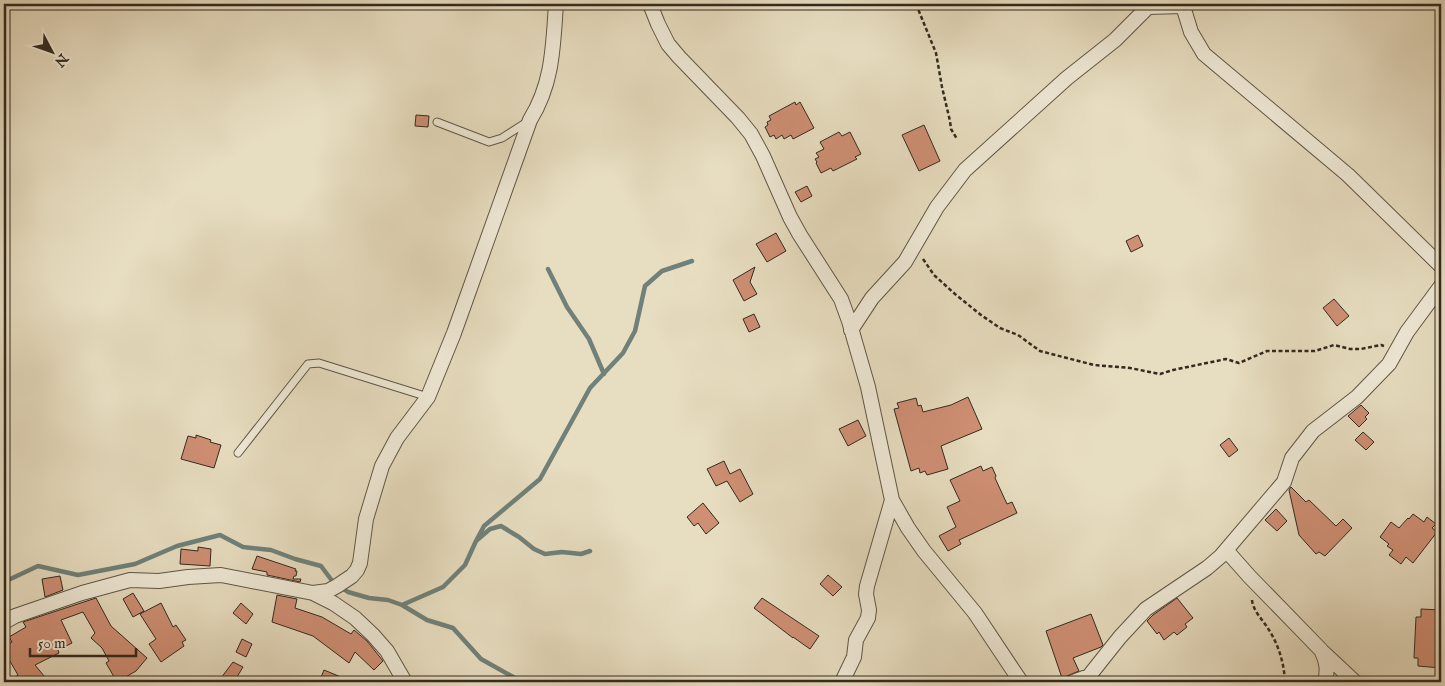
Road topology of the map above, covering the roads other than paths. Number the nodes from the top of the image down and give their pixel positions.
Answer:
1 (556, 4) edge
2 (650, 4) edge
3 (1146, 5) edge
4 (1184, 5) edge
5 (530, 120) junction
6 (438, 122) dead end
7 (1441, 266) edge
8 (1441, 286) edge
9 (851, 330) junction
10 (428, 397) junction
11 (238, 453) dead end
12 (892, 500) junction
13 (1226, 550) junction
14 (313, 593) junction
15 (4, 622) edge
16 (1321, 650) junction
17 (405, 682) edge
18 (842, 682) edge
19 (1020, 682) edge
20 (1073, 682) edge
21 (1325, 682) edge
22 (1355, 682) edge

1 - 5 street
2 - 9 street
3 - 4 street
3 - 9 street
4 - 7 street
5 - 6 lane
5 - 10 street
8 - 13 street
9 - 12 street
10 - 11 lane
10 - 14 street
12 - 18 street
12 - 19 street
13 - 16 street
13 - 20 street
14 - 15 street
14 - 17 street
16 - 21 street
16 - 22 street

